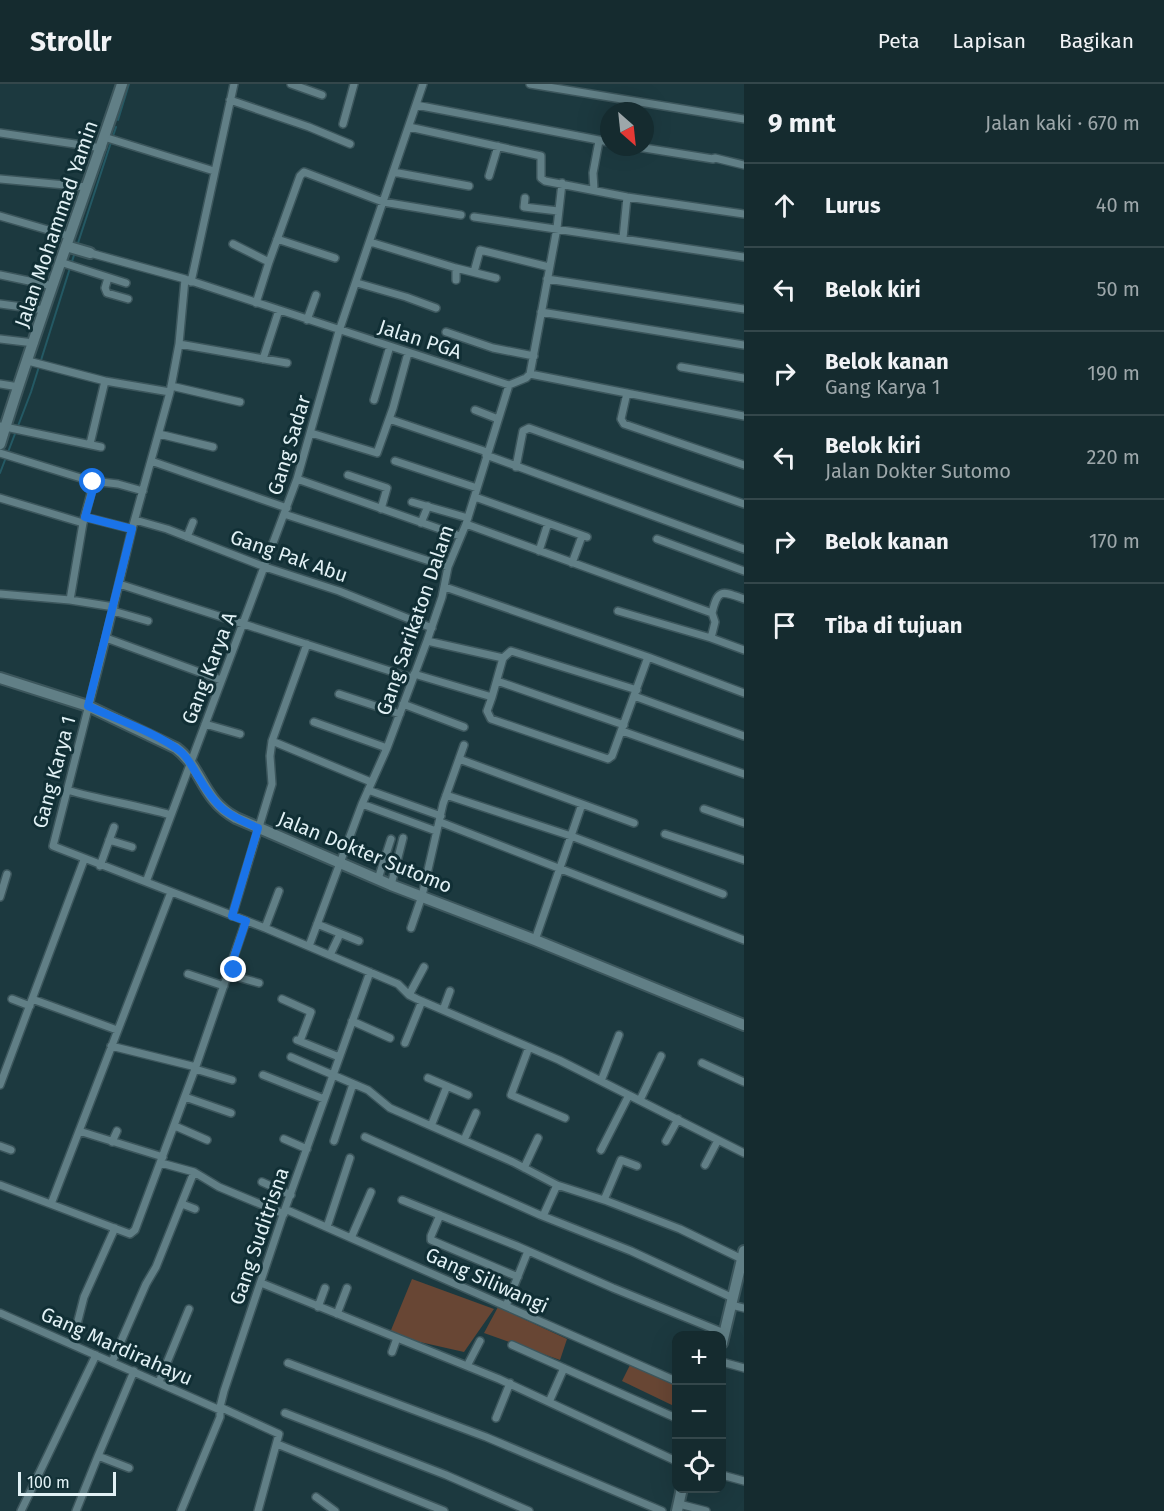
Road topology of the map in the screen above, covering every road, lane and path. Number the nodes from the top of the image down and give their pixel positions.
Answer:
1 (122, 84) edge
2 (234, 84) edge
3 (291, 84) edge
4 (354, 84) edge
5 (423, 84) edge
6 (530, 84) edge
7 (322, 95) dead end
8 (230, 100) junction
9 (416, 105) junction
10 (744, 120) edge
11 (343, 124) dead end
12 (409, 127) junction
13 (0, 133) edge
14 (104, 141) junction
15 (599, 141) joint
16 (350, 144) dead end
17 (498, 146) junction
18 (654, 150) edge
19 (744, 165) edge
20 (214, 171) junction
21 (393, 172) junction
22 (489, 176) dead end
23 (0, 179) edge
24 (562, 183) junction
25 (470, 186) dead end
26 (87, 187) junction
27 (594, 190) junction
28 (627, 196) junction
29 (525, 198) dead end
30 (383, 202) junction
31 (558, 212) junction
32 (744, 214) edge
33 (460, 215) dead end
34 (0, 216) edge
35 (474, 217) dead end
36 (557, 228) junction
37 (623, 238) junction
38 (277, 240) junction
39 (370, 242) junction
40 (67, 243) junction
41 (233, 244) dead end
42 (90, 253) joint
43 (744, 257) edge
44 (335, 258) dead end
45 (61, 262) junction
46 (269, 262) junction
47 (549, 267) junction
48 (456, 268) junction
49 (474, 272) junction
50 (0, 275) edge
51 (108, 278) junction
52 (496, 278) dead end
53 (547, 279) junction
54 (188, 280) junction
55 (456, 280) dead end
56 (126, 283) dead end
57 (357, 283) junction
58 (53, 286) junction
59 (316, 295) dead end
60 (128, 299) dead end
61 (256, 303) junction
62 (0, 304) edge
63 (436, 309) dead end
64 (744, 309) edge
65 (45, 310) junction
66 (279, 310) junction
67 (541, 312) junction
68 (307, 320) junction
69 (339, 331) junction
70 (446, 332) dead end
71 (0, 339) edge
72 (34, 343) junction
73 (179, 344) junction
74 (744, 345) edge
75 (390, 346) junction
76 (408, 353) junction
77 (534, 356) junction
78 (263, 359) junction
79 (28, 362) junction
80 (287, 363) dead end
81 (681, 367) dead end
82 (530, 374) junction
83 (744, 378) edge
84 (105, 381) junction
85 (0, 384) edge
86 (509, 385) junction
87 (19, 387) junction
88 (170, 389) junction
89 (627, 393) junction
90 (374, 400) dead end
91 (240, 402) dead end
92 (475, 410) dead end
93 (744, 416) edge
94 (389, 419) junction
95 (498, 419) junction
96 (4, 426) edge
97 (311, 433) junction
98 (159, 434) junction
99 (0, 444) edge
100 (90, 444) junction
101 (101, 447) dead end
102 (213, 447) dead end
103 (0, 453) edge
104 (486, 454) junction
105 (151, 461) junction
106 (395, 461) dead end
107 (744, 465) edge
108 (516, 467) junction
109 (348, 475) dead end
110 (297, 479) junction
111 (92, 481) junction
112 (477, 488) junction
113 (143, 491) junction
114 (475, 497) junction
115 (0, 498) edge
116 (412, 501) dead end
117 (744, 504) edge
118 (428, 506) junction
119 (381, 509) junction
120 (286, 511) junction
121 (84, 520) junction
122 (135, 520) junction
123 (467, 521) junction
124 (193, 522) dead end
125 (421, 523) junction
126 (548, 523) junction
127 (132, 529) junction
128 (460, 536) junction
129 (186, 537) junction
130 (657, 539) dead end
131 (744, 549) edge
132 (539, 551) junction
133 (572, 563) junction
134 (265, 567) junction
135 (448, 567) junction
136 (744, 572) edge
137 (119, 584) junction
138 (445, 587) junction
139 (0, 594) edge
140 (744, 599) edge
141 (70, 600) junction
142 (114, 609) junction
143 (618, 612) dead end
144 (712, 613) junction
145 (148, 621) dead end
146 (244, 625) junction
147 (432, 628) junction
148 (106, 638) junction
149 (711, 638) junction
150 (427, 641) junction
151 (307, 644) junction
152 (744, 650) edge
153 (648, 657) junction
154 (503, 658) junction
155 (413, 676) junction
156 (0, 678) edge
157 (221, 680) junction
158 (497, 681) junction
159 (635, 693) junction
160 (744, 693) edge
161 (339, 694) dead end
162 (492, 697) junction
163 (403, 704) junction
164 (88, 706) junction
165 (400, 714) junction
166 (314, 722) dead end
167 (205, 724) junction
168 (464, 727) dead end
169 (623, 728) junction
170 (240, 734) dead end
171 (744, 736) edge
172 (272, 741) junction
173 (464, 745) dead end
174 (387, 748) junction
175 (459, 759) junction
176 (190, 764) junction
177 (744, 774) edge
178 (371, 782) junction
179 (67, 790) junction
180 (368, 790) junction
181 (446, 795) junction
182 (362, 804) junction
183 (582, 804) junction
184 (704, 809) dead end
185 (171, 815) junction
186 (440, 819) junction
187 (634, 823) dead end
188 (744, 823) edge
189 (114, 827) dead end
190 (258, 828) junction
191 (436, 831) junction
192 (665, 834) dead end
193 (571, 836) junction
194 (403, 838) dead end
195 (391, 839) dead end
196 (109, 840) junction
197 (132, 847) dead end
198 (84, 860) junction
199 (744, 860) edge
200 (341, 863) junction
201 (100, 866) junction
202 (559, 869) junction
203 (7, 874) dead end
204 (378, 879) junction
205 (146, 882) junction
206 (391, 885) junction
207 (279, 891) dead end
208 (171, 892) junction
209 (723, 894) dead end
210 (422, 896) junction
211 (0, 897) edge
212 (232, 916) junction
213 (246, 921) junction
214 (317, 924) junction
215 (265, 928) junction
216 (411, 928) dead end
217 (340, 934) junction
218 (535, 940) junction
219 (744, 940) edge
220 (359, 941) dead end
221 (309, 946) junction
222 (330, 955) junction
223 (424, 967) dead end
224 (230, 969) junction
225 (370, 972) junction
226 (188, 974) dead end
227 (259, 983) dead end
228 (224, 986) junction
229 (450, 991) dead end
230 (409, 995) junction
231 (12, 999) dead end
232 (282, 999) dead end
233 (422, 1001) junction
234 (31, 1003) junction
235 (443, 1010) junction
236 (352, 1021) junction
237 (744, 1025) edge
238 (117, 1030) junction
239 (619, 1035) dead end
240 (390, 1038) dead end
241 (405, 1043) dead end
242 (111, 1046) junction
243 (530, 1047) junction
244 (661, 1056) dead end
245 (291, 1057) dead end
246 (339, 1057) junction
247 (702, 1064) dead end
248 (196, 1068) junction
249 (263, 1075) dead end
250 (332, 1075) junction
251 (428, 1078) dead end
252 (232, 1080) dead end
253 (601, 1081) junction
254 (744, 1082) edge
255 (353, 1084) junction
256 (0, 1085) edge
257 (447, 1086) junction
258 (468, 1095) dead end
259 (628, 1095) junction
260 (185, 1097) junction
261 (324, 1099) junction
262 (640, 1100) junction
263 (231, 1113) dead end
264 (476, 1113) dead end
265 (565, 1118) dead end
266 (678, 1119) junction
267 (175, 1126) junction
268 (431, 1126) junction
269 (79, 1131) junction
270 (117, 1131) dead end
271 (365, 1137) dead end
272 (538, 1138) dead end
273 (284, 1139) dead end
274 (207, 1140) dead end
275 (464, 1140) junction
276 (718, 1140) junction
277 (334, 1141) dead end
278 (666, 1141) dead end
279 (112, 1142) junction
280 (0, 1146) edge
281 (307, 1149) junction
282 (11, 1150) dead end
283 (601, 1150) dead end
284 (744, 1153) edge
285 (350, 1158) dead end
286 (162, 1160) junction
287 (705, 1165) dead end
288 (637, 1166) dead end
289 (524, 1168) junction
290 (194, 1172) junction
291 (262, 1182) dead end
292 (0, 1185) edge
293 (557, 1185) junction
294 (371, 1192) dead end
295 (291, 1195) junction
296 (402, 1200) dead end
297 (604, 1200) junction
298 (51, 1204) junction
299 (182, 1204) junction
300 (195, 1209) dead end
301 (284, 1211) junction
302 (440, 1215) junction
303 (543, 1216) junction
304 (327, 1227) junction
305 (115, 1228) junction
306 (351, 1238) junction
307 (528, 1251) junction
308 (743, 1256) edge
309 (518, 1277) junction
310 (261, 1283) junction
311 (326, 1288) dead end
312 (347, 1288) dead end
313 (732, 1302) junction
314 (506, 1306) junction
315 (318, 1307) junction
316 (744, 1308) edge
317 (189, 1309) dead end
318 (0, 1313) edge
319 (337, 1314) junction
320 (707, 1331) edge
321 (725, 1331) edge
322 (397, 1338) junction
323 (480, 1341) dead end
324 (72, 1344) junction
325 (512, 1345) dead end
326 (392, 1352) dead end
327 (96, 1354) junction
328 (112, 1362) junction
329 (288, 1363) dead end
330 (726, 1363) edge
331 (467, 1366) junction
332 (564, 1368) junction
333 (744, 1368) edge
334 (134, 1371) junction
335 (672, 1379) edge
336 (159, 1382) junction
337 (510, 1383) junction
338 (549, 1402) junction
339 (220, 1409) junction
340 (285, 1413) dead end
341 (672, 1416) edge
342 (496, 1418) dead end
343 (277, 1444) junction
344 (98, 1456) junction
345 (672, 1459) edge
346 (129, 1468) dead end
347 (726, 1476) edge
348 (744, 1481) edge
349 (681, 1493) edge
350 (316, 1497) dead end
351 (678, 1508) edge
352 (21, 1511) edge
353 (76, 1511) edge
354 (181, 1511) edge
355 (258, 1511) edge
356 (337, 1511) edge
357 (444, 1511) edge
358 (529, 1511) edge
359 (662, 1511) edge
360 (706, 1511) edge

1 - 14 street, Jalan Mohammad Yamin
2 - 8 street, Gang Karya 1
3 - 7 street
4 - 11 street
5 - 9 street, Gang Sadar
6 - 10 street
8 - 16 street
8 - 20 street, Gang Karya 1
9 - 12 street, Gang Sadar
9 - 15 street
12 - 17 street
12 - 21 street, Gang Sadar
13 - 14 street
14 - 20 street
14 - 26 street, Jalan Mohammad Yamin
15 - 27 street
17 - 22 street
17 - 24 street
18 - 19 street
20 - 54 street, Gang Karya 1
21 - 25 street
21 - 30 street, Gang Sadar
23 - 26 street
24 - 27 street
24 - 31 street
26 - 40 street, Jalan Mohammad Yamin
27 - 28 street
28 - 32 street
28 - 37 street
29 - 31 street
30 - 33 street
30 - 38 street
30 - 39 street, Gang Sadar
31 - 36 street
34 - 40 street
35 - 36 street
36 - 37 street
36 - 47 street
37 - 43 street
38 - 44 street
38 - 46 street
39 - 48 street
39 - 57 street, Gang Sadar
40 - 42 street
40 - 45 street, Jalan Mohammad Yamin
41 - 46 street
42 - 54 street, Jalan PGA
45 - 51 street
45 - 58 street, Jalan Mohammad Yamin
46 - 61 street
47 - 49 street
47 - 53 street
48 - 49 street
48 - 55 street
49 - 52 street
50 - 58 street
51 - 56 street
51 - 60 street
53 - 64 street
53 - 67 street
54 - 61 street, Jalan PGA
54 - 73 street, Gang Karya 1
57 - 63 street
57 - 69 street, Gang Sadar
58 - 65 street, Jalan Mohammad Yamin
59 - 68 street
61 - 66 street, Jalan PGA
62 - 65 street
65 - 72 street, Jalan Mohammad Yamin
66 - 68 street, Jalan PGA
66 - 78 street
67 - 74 street
67 - 77 street
68 - 69 street, Jalan PGA
69 - 75 street, Jalan PGA
69 - 97 street, Gang Sadar
70 - 77 street
71 - 72 street
72 - 79 street, Jalan Mohammad Yamin
73 - 78 street
73 - 88 street, Gang Karya 1
75 - 76 street, Jalan PGA
75 - 90 street
76 - 86 street, Jalan PGA
76 - 94 street
77 - 82 street
78 - 80 street
79 - 84 street
79 - 87 street, Jalan Mohammad Yamin
81 - 83 street
82 - 86 street
82 - 89 street
84 - 88 street
84 - 100 street
85 - 87 street
86 - 95 street, Gang Sarikaton Dalam
87 - 96 street, Jalan Mohammad Yamin
88 - 91 street
88 - 98 street, Gang Karya 1
89 - 93 street
89 - 107 street
92 - 95 street
94 - 97 street
94 - 104 street
95 - 104 street, Gang Sarikaton Dalam
96 - 99 street, Jalan Mohammad Yamin
96 - 100 street
97 - 110 street, Gang Sadar
98 - 102 street
98 - 105 street, Gang Karya 1
100 - 101 street
103 - 111 street
104 - 108 street
104 - 112 street, Gang Sarikaton Dalam
105 - 113 street, Gang Karya 1
105 - 120 street
106 - 112 street
108 - 117 street
108 - 131 street
109 - 119 street
110 - 119 street
110 - 120 street, Gang Sadar
111 - 113 street
111 - 121 street
112 - 114 street, Gang Sarikaton Dalam
113 - 122 street, Gang Karya 1
114 - 123 street, Gang Sarikaton Dalam
114 - 126 street
115 - 121 street
116 - 118 street
118 - 123 street
118 - 125 street
119 - 125 street
120 - 134 street, Gang Sadar
120 - 135 street
121 - 127 street
121 - 141 street
122 - 127 street, Gang Karya 1
122 - 129 street, Gang Pak Abu
123 - 128 street, Gang Sarikaton Dalam
123 - 132 street
124 - 129 street
125 - 128 street
126 - 132 street
126 - 133 street
127 - 137 street, Gang Karya 1
128 - 135 street, Gang Sarikaton Dalam
129 - 134 street, Gang Pak Abu
130 - 136 street
132 - 133 street
133 - 144 street
134 - 146 street, Gang Karya A
134 - 147 street, Gang Pak Abu
135 - 138 street, Gang Sarikaton Dalam
137 - 142 street, Gang Karya 1
137 - 146 street
138 - 147 street, Gang Sarikaton Dalam
138 - 153 street
139 - 141 street
140 - 144 street
141 - 142 street
142 - 145 street
142 - 148 street, Gang Karya 1
143 - 149 street
144 - 149 street
146 - 151 street
146 - 157 street, Gang Karya A
147 - 150 street, Gang Sarikaton Dalam
148 - 157 street
148 - 164 street, Gang Karya 1
149 - 152 street
150 - 154 street
150 - 155 street, Gang Sarikaton Dalam
151 - 155 street
151 - 172 street
153 - 159 street
153 - 160 street
154 - 158 street
154 - 159 street
155 - 162 street
155 - 163 street, Gang Sarikaton Dalam
156 - 164 street, Jalan Dokter Sutomo
157 - 167 street, Gang Karya A
158 - 162 street
158 - 169 street
159 - 169 street
159 - 171 street
161 - 165 street
162 - 169 street
163 - 165 street, Gang Sarikaton Dalam
163 - 168 street
164 - 176 street, Jalan Dokter Sutomo
164 - 179 street, Gang Karya 1
165 - 174 street, Gang Sarikaton Dalam
166 - 174 street
167 - 170 street
167 - 176 street, Gang Karya A
169 - 177 street
172 - 178 street
172 - 190 street
173 - 175 street
174 - 178 street, Gang Sarikaton Dalam
175 - 181 street
175 - 183 street
176 - 185 street, Gang Karya A
176 - 190 street, Jalan Dokter Sutomo
178 - 180 street, Gang Sarikaton Dalam
179 - 185 street
179 - 198 street, Gang Karya 1
180 - 182 street, Gang Sarikaton Dalam
180 - 186 street
181 - 186 street
181 - 193 street
182 - 191 street
182 - 200 street, Gang Sarikaton Dalam
183 - 187 street
183 - 193 street
184 - 188 street
185 - 205 street, Gang Karya A
186 - 191 street
186 - 202 street
189 - 196 street
190 - 200 street, Jalan Dokter Sutomo
190 - 212 street
191 - 210 street
192 - 199 street
193 - 202 street
193 - 209 street
194 - 206 street
195 - 204 street
196 - 197 street
196 - 201 street
198 - 201 street, Gang Karya 1
198 - 234 street
200 - 204 street, Jalan Dokter Sutomo
200 - 214 street, Gang Sarikaton Dalam
201 - 205 street, Gang Karya 1
202 - 218 street
202 - 219 street
203 - 211 street
204 - 206 street, Jalan Dokter Sutomo
205 - 208 street, Gang Karya 1
206 - 210 street, Jalan Dokter Sutomo
207 - 215 street
208 - 212 street, Gang Karya 1
208 - 238 street
210 - 216 street
210 - 218 street, Jalan Dokter Sutomo
212 - 213 street, Gang Karya 1
213 - 215 street, Gang Karya 1
213 - 224 street
214 - 217 street
214 - 221 street, Gang Sarikaton Dalam
215 - 221 street, Gang Karya 1
217 - 220 street
217 - 222 street
218 - 237 street, Jalan Dokter Sutomo
221 - 222 street, Gang Karya 1
222 - 225 street, Gang Karya 1
223 - 230 street
224 - 227 street
224 - 228 street
225 - 230 street, Gang Karya 1
225 - 236 street, Gang Suditrisna
226 - 228 street
228 - 248 street
229 - 235 street
230 - 233 street, Gang Karya 1
231 - 234 street
232 - 246 street
233 - 235 street, Gang Karya 1
233 - 241 street
234 - 238 street
234 - 256 street
235 - 243 street, Gang Karya 1
236 - 240 street
236 - 246 street, Gang Suditrisna
238 - 242 street
239 - 253 street
242 - 248 street
242 - 269 street
243 - 253 street, Gang Karya 1
243 - 265 street
244 - 262 street
245 - 250 street
246 - 250 street, Gang Suditrisna
247 - 254 street
248 - 252 street
248 - 260 street
249 - 261 street
250 - 255 street
250 - 261 street, Gang Suditrisna
251 - 257 street
253 - 259 street, Gang Karya 1
255 - 268 street
255 - 277 street
257 - 258 street
257 - 268 street
259 - 262 street, Gang Karya 1
259 - 283 street
260 - 263 street
260 - 267 street
261 - 281 street, Gang Suditrisna
262 - 266 street, Gang Karya 1
264 - 275 street
266 - 276 street, Gang Karya 1
266 - 278 street
267 - 274 street
267 - 286 street
268 - 275 street
269 - 279 street, Gang Siliwangi
269 - 298 street
270 - 279 street
271 - 303 street
272 - 289 street
273 - 281 street
275 - 289 street
276 - 284 street, Gang Karya 1
276 - 287 street
279 - 286 street, Gang Siliwangi
280 - 282 street
281 - 295 street, Gang Suditrisna
285 - 304 street
286 - 290 street, Gang Siliwangi
286 - 305 street
288 - 297 street
289 - 293 street
290 - 299 street
290 - 301 street, Gang Siliwangi
291 - 295 street
292 - 298 street
293 - 297 street
293 - 303 street
294 - 306 street
295 - 301 street, Gang Suditrisna
296 - 302 street
297 - 308 street
298 - 305 street
299 - 300 street
299 - 328 street
301 - 304 street, Gang Siliwangi
301 - 310 street, Gang Suditrisna
302 - 307 street
302 - 309 street
303 - 313 street
304 - 306 street, Gang Siliwangi
305 - 324 street
306 - 314 street, Gang Siliwangi
307 - 309 street
307 - 320 street
308 - 313 street
309 - 314 street
310 - 315 street
310 - 339 street, Gang Suditrisna
311 - 315 street
312 - 319 street
313 - 316 street
313 - 321 street
314 - 335 street, Gang Siliwangi
315 - 319 street
317 - 336 street
318 - 324 street, Gang Mardirahayu
319 - 322 street
322 - 326 street
322 - 331 street
323 - 331 street
324 - 327 street, Gang Mardirahayu
325 - 332 street
327 - 328 street, Gang Mardirahayu
327 - 352 street
328 - 334 street, Gang Mardirahayu
329 - 359 street
330 - 333 street
331 - 337 street
332 - 338 street
332 - 341 street
334 - 336 street, Gang Mardirahayu
334 - 344 street
336 - 339 street, Gang Mardirahayu
337 - 338 street
337 - 342 street
338 - 345 street
339 - 343 street, Gang Mardirahayu
339 - 354 street, Gang Suditrisna
340 - 358 street
343 - 355 street
343 - 357 street
344 - 346 street
344 - 353 street
347 - 348 street
349 - 351 street
350 - 356 street
351 - 360 street

